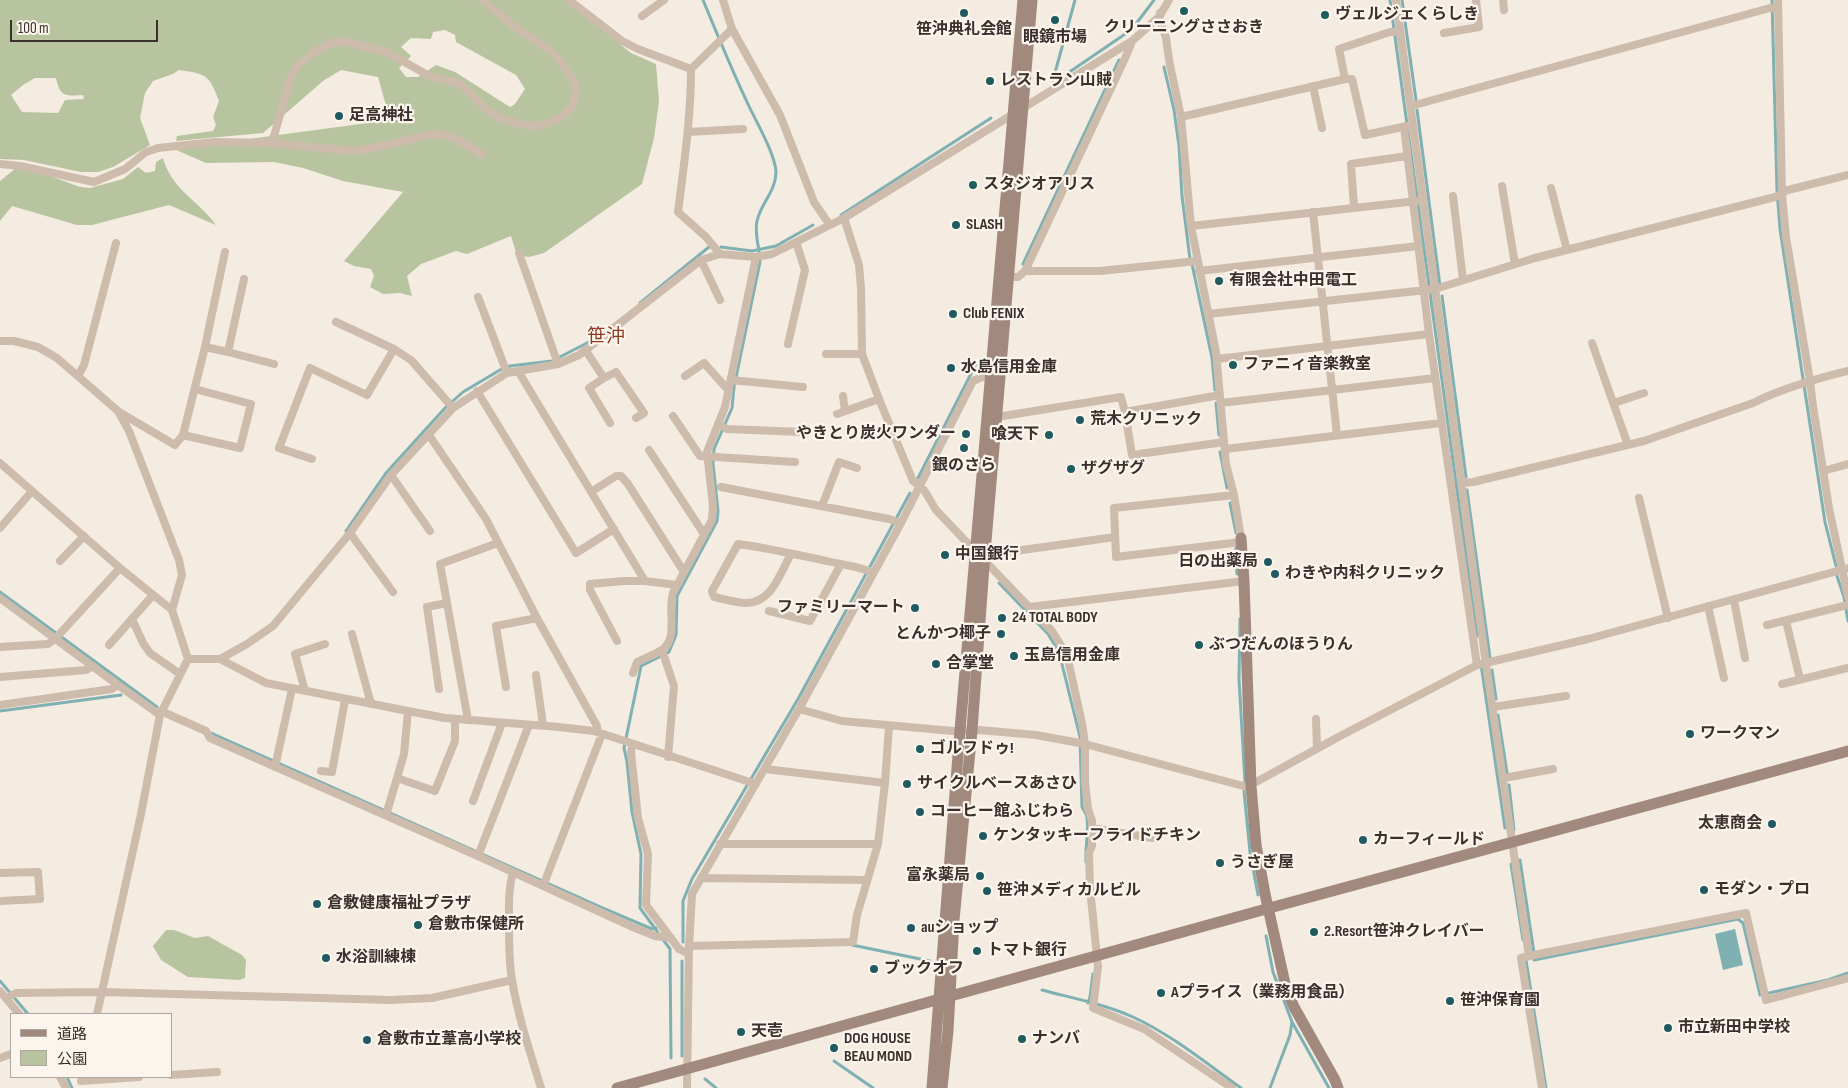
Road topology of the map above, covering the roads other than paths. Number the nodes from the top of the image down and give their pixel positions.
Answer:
1 (482, 0) edge
2 (569, 0) edge
3 (664, 0) edge
4 (723, 0) edge
5 (1023, 0) edge
6 (1032, 0) edge
7 (1163, 0) edge
8 (1169, 0) edge
9 (1396, 0) edge
10 (1476, 0) edge
11 (1503, 0) edge
12 (1775, 6) edge
13 (1504, 10) dead end
14 (642, 16) dead end
15 (1159, 17) junction
16 (732, 29) junction
17 (1396, 32) junction
18 (1444, 33) dead end
19 (1132, 41) junction
20 (691, 68) junction
21 (1345, 79) junction
22 (1312, 86) junction
23 (1411, 106) junction
24 (1018, 111) junction
25 (1181, 117) junction
26 (1409, 126) junction
27 (1322, 128) dead end
28 (743, 129) dead end
29 (688, 132) junction
30 (272, 143) junction
31 (482, 155) dead end
32 (1407, 156) junction
33 (0, 164) edge
34 (1848, 175) edge
35 (1502, 186) dead end
36 (1551, 188) dead end
37 (1779, 195) junction
38 (1453, 196) dead end
39 (1418, 201) junction
40 (1354, 208) junction
41 (1312, 212) junction
42 (844, 218) junction
43 (829, 224) junction
44 (1191, 226) junction
45 (796, 242) junction
46 (116, 243) dead end
47 (1418, 246) junction
48 (1566, 250) junction
49 (225, 252) dead end
50 (519, 253) dead end
51 (720, 254) junction
52 (759, 256) junction
53 (1317, 257) junction
54 (701, 260) junction
55 (1197, 261) junction
56 (1515, 264) junction
57 (1025, 271) junction
58 (1199, 271) junction
59 (1004, 277) junction
60 (244, 279) dead end
61 (1463, 280) junction
62 (1429, 290) junction
63 (478, 297) dead end
64 (720, 300) dead end
65 (1322, 302) junction
66 (1208, 314) junction
67 (336, 322) dead end
68 (1429, 334) junction
69 (0, 341) edge
70 (1592, 343) dead end
71 (788, 344) dead end
72 (1328, 346) junction
73 (205, 347) junction
74 (394, 349) junction
75 (586, 351) junction
76 (228, 352) junction
77 (826, 354) dead end
78 (862, 354) junction
79 (1217, 359) junction
80 (557, 361) junction
81 (274, 364) dead end
82 (506, 369) junction
83 (518, 371) junction
84 (1848, 371) edge
85 (78, 376) junction
86 (685, 376) dead end
87 (604, 378) junction
88 (996, 378) junction
89 (1435, 378) junction
90 (734, 381) junction
91 (1806, 382) junction
92 (803, 387) dead end
93 (195, 389) junction
94 (477, 391) junction
95 (729, 391) junction
96 (1333, 391) junction
97 (1644, 393) dead end
98 (843, 396) dead end
99 (878, 399) junction
100 (1221, 399) junction
101 (1614, 403) junction
102 (451, 406) junction
103 (118, 412) junction
104 (1125, 412) junction
105 (673, 416) dead end
106 (997, 417) junction
107 (636, 418) dead end
108 (610, 423) dead end
109 (1441, 423) junction
110 (722, 426) junction
111 (802, 432) dead end
112 (183, 435) junction
113 (1338, 435) junction
114 (429, 436) junction
115 (1628, 445) junction
116 (1225, 446) junction
117 (649, 450) dead end
118 (711, 458) junction
119 (312, 459) dead end
120 (795, 462) dead end
121 (1848, 464) edge
122 (1, 467) edge
123 (857, 468) dead end
124 (1823, 471) junction
125 (391, 475) junction
126 (1461, 483) junction
127 (721, 487) dead end
128 (919, 488) junction
129 (32, 491) junction
130 (591, 492) junction
131 (1234, 495) junction
132 (1639, 498) dead end
133 (822, 506) junction
134 (897, 521) junction
135 (0, 528) edge
136 (614, 529) junction
137 (430, 531) dead end
138 (350, 533) junction
139 (704, 534) junction
140 (84, 536) junction
141 (1115, 537) junction
142 (1241, 540) junction
143 (498, 543) junction
144 (791, 554) junction
145 (982, 556) junction
146 (60, 561) dead end
147 (841, 564) junction
148 (120, 568) junction
149 (1845, 569) edge
150 (684, 572) junction
151 (869, 572) junction
152 (645, 581) junction
153 (1244, 581) junction
154 (677, 585) junction
155 (393, 592) dead end
156 (153, 595) junction
157 (1848, 597) edge
158 (0, 598) edge
159 (1734, 600) junction
160 (447, 603) junction
161 (1708, 606) junction
162 (1845, 606) edge
163 (1030, 607) junction
164 (172, 610) junction
165 (769, 611) dead end
166 (537, 618) junction
167 (1668, 618) junction
168 (132, 619) junction
169 (1786, 621) junction
170 (1767, 625) dead end
171 (352, 634) dead end
172 (58, 635) junction
173 (616, 641) dead end
174 (109, 644) dead end
175 (325, 644) dead end
176 (0, 647) edge
177 (663, 653) junction
178 (1745, 658) dead end
179 (188, 659) junction
180 (220, 659) junction
181 (1481, 664) junction
182 (93, 666) junction
183 (1848, 668) edge
184 (633, 673) dead end
185 (180, 674) junction
186 (536, 675) dead end
187 (0, 677) edge
188 (1724, 678) dead end
189 (1800, 679) junction
190 (1782, 684) dead end
191 (118, 685) junction
192 (506, 688) dead end
193 (292, 689) junction
194 (439, 689) dead end
195 (305, 691) junction
196 (1566, 696) dead end
197 (345, 700) junction
198 (371, 704) junction
199 (0, 705) edge
200 (1493, 707) junction
201 (799, 709) junction
202 (408, 711) junction
203 (160, 713) junction
204 (455, 719) junction
205 (1316, 719) dead end
206 (468, 720) junction
207 (502, 723) junction
208 (529, 725) junction
209 (543, 726) junction
210 (889, 726) junction
211 (966, 730) junction
212 (600, 733) junction
213 (627, 743) junction
214 (1081, 744) junction
215 (1317, 749) junction
216 (1848, 751) edge
217 (668, 757) junction
218 (276, 764) junction
219 (765, 769) junction
220 (1553, 769) dead end
221 (321, 771) dead end
222 (396, 778) junction
223 (1504, 778) junction
224 (752, 782) junction
225 (885, 782) junction
226 (1251, 786) junction
227 (473, 802) dead end
228 (387, 813) junction
229 (1092, 828) junction
230 (1152, 838) dead end
231 (1512, 843) junction
232 (720, 844) junction
233 (878, 844) junction
234 (479, 853) junction
235 (513, 872) junction
236 (0, 874) edge
237 (701, 878) junction
238 (867, 880) junction
239 (544, 883) junction
240 (0, 901) edge
241 (1268, 908) junction
242 (665, 937) junction
243 (689, 950) junction
244 (1097, 955) junction
245 (1533, 955) junction
246 (1848, 978) edge
247 (512, 980) junction
248 (0, 991) edge
249 (102, 992) junction
250 (10, 996) junction
251 (944, 997) junction
252 (19, 1013) edge
253 (97, 1013) edge
254 (688, 1068) junction
255 (217, 1072) dead end
256 (172, 1075) edge
257 (127, 1078) edge
258 (81, 1082) edge
259 (541, 1088) edge
260 (616, 1088) edge
261 (687, 1088) edge
262 (932, 1088) edge
263 (942, 1088) edge
264 (1232, 1088) edge
265 (1338, 1088) edge
266 (1542, 1088) edge

1 - 30 street
2 - 20 street
3 - 14 street
4 - 16 street
5 - 24 street
6 - 24 street
7 - 15 street
8 - 15 street
9 - 17 street
10 - 18 street
11 - 13 street
12 - 23 street
12 - 37 street
15 - 19 street
15 - 25 street
16 - 20 street
16 - 43 street
17 - 21 street
17 - 23 street
19 - 24 street
19 - 57 street
20 - 29 street
21 - 22 street
21 - 26 street
22 - 25 street
22 - 27 street
23 - 26 street
24 - 42 street
24 - 59 street
25 - 44 street
26 - 32 street
26 - 39 street
28 - 29 street
29 - 51 street
30 - 31 street
30 - 33 street
32 - 39 street
32 - 40 street
34 - 37 street
35 - 56 street
36 - 48 street
37 - 48 street
37 - 91 street
38 - 61 street
39 - 40 street
39 - 47 street
39 - 62 street
40 - 41 street
41 - 44 street
41 - 53 street
42 - 43 street
42 - 78 street
43 - 45 street
44 - 55 street
45 - 52 street
45 - 71 street
46 - 85 street
47 - 53 street
47 - 62 street
48 - 56 street
49 - 73 street
50 - 80 street
51 - 52 street
51 - 54 street
52 - 90 street
53 - 58 street
53 - 65 street
54 - 64 street
54 - 75 street
55 - 57 street
55 - 58 street
56 - 61 street
57 - 59 street
58 - 66 street
59 - 88 street
60 - 76 street
61 - 62 street
62 - 65 street
62 - 68 street
62 - 126 street
63 - 82 street
65 - 66 street
65 - 72 street
66 - 79 street
67 - 74 street
68 - 72 street
68 - 89 street
69 - 85 street
70 - 101 street
72 - 79 street
72 - 96 street
73 - 76 street
73 - 93 street
74 - 102 street
74 - 119 street
75 - 80 street
75 - 87 street
76 - 81 street
77 - 78 street
78 - 99 street
79 - 100 street
80 - 83 street
82 - 83 street
82 - 94 street
83 - 130 street
84 - 91 street
85 - 103 street
86 - 95 street
87 - 107 street
87 - 108 street
88 - 106 street
88 - 128 street
88 - 145 street
89 - 96 street
89 - 109 street
90 - 92 street
90 - 95 street
91 - 115 street
91 - 124 street
93 - 112 street
93 - 112 street
94 - 102 street
94 - 136 street
95 - 110 street
96 - 100 street
96 - 113 street
97 - 101 street
98 - 99 street
99 - 128 street
100 - 104 street
100 - 116 street
101 - 115 street
102 - 114 street
103 - 112 street
103 - 164 street
104 - 106 street
104 - 116 street
105 - 118 street
106 - 145 street
109 - 113 street
109 - 181 street
110 - 111 street
110 - 118 street
113 - 116 street
114 - 125 street
114 - 143 street
115 - 126 street
116 - 131 street
117 - 139 street
118 - 120 street
118 - 139 street
121 - 124 street
122 - 129 street
123 - 133 street
124 - 149 street
125 - 137 street
125 - 138 street
126 - 181 street
127 - 133 street
128 - 134 street
128 - 145 street
129 - 135 street
129 - 140 street
130 - 136 street
130 - 150 street
131 - 141 street
131 - 142 street
132 - 167 street
133 - 134 street
134 - 151 street
136 - 152 street
138 - 155 street
138 - 180 street
139 - 150 street
140 - 146 street
140 - 148 street
141 - 142 street
141 - 145 street
142 - 153 street
143 - 160 street
143 - 166 street
144 - 144 street
144 - 147 street
145 - 163 street
145 - 211 street
147 - 151 street
147 - 165 street
148 - 156 street
148 - 172 street
149 - 157 street
149 - 159 street
150 - 154 street
151 - 201 street
152 - 154 street
152 - 173 street
153 - 163 street
153 - 226 street
154 - 177 street
156 - 164 street
156 - 168 street
158 - 172 street
159 - 161 street
159 - 178 street
160 - 194 street
160 - 206 street
161 - 167 street
161 - 188 street
162 - 169 street
163 - 214 street
164 - 179 street
166 - 192 street
166 - 212 street
167 - 181 street
168 - 174 street
168 - 185 street
169 - 170 street
169 - 189 street
171 - 198 street
172 - 176 street
172 - 182 street
175 - 195 street
177 - 184 street
177 - 217 street
179 - 180 street
179 - 185 street
180 - 193 street
181 - 200 street
181 - 215 street
182 - 187 street
182 - 191 street
183 - 189 street
185 - 203 street
186 - 209 street
189 - 190 street
191 - 199 street
191 - 203 street
193 - 195 street
193 - 218 street
195 - 197 street
196 - 200 street
197 - 198 street
197 - 221 street
198 - 202 street
200 - 223 street
201 - 210 street
201 - 219 street
202 - 204 street
202 - 222 street
203 - 218 street
203 - 249 street
204 - 206 street
204 - 222 street
205 - 215 street
206 - 207 street
207 - 208 street
207 - 227 street
208 - 209 street
208 - 234 street
209 - 212 street
210 - 211 street
210 - 225 street
211 - 214 street
211 - 251 street
212 - 213 street
212 - 239 street
213 - 217 street
213 - 242 street
214 - 226 street
214 - 229 street
215 - 226 street
216 - 231 street
217 - 224 street
218 - 228 street
219 - 224 street
219 - 225 street
220 - 223 street
222 - 228 street
223 - 231 street
224 - 232 street
225 - 233 street
226 - 241 street
228 - 234 street
229 - 230 street
229 - 244 street
231 - 241 street
231 - 245 street
232 - 233 street
232 - 237 street
233 - 238 street
234 - 235 street
235 - 239 street
235 - 247 street
236 - 240 street
237 - 238 street
237 - 243 street
238 - 243 street
239 - 242 street
241 - 244 street
241 - 265 street
242 - 243 street
243 - 254 street
244 - 251 street
244 - 264 street
245 - 246 street
245 - 266 street
247 - 249 street
247 - 259 street
248 - 250 street
249 - 250 street
249 - 253 street
250 - 252 street
251 - 254 street
251 - 262 street
251 - 263 street
254 - 260 street
254 - 261 street
255 - 256 street
257 - 258 street

